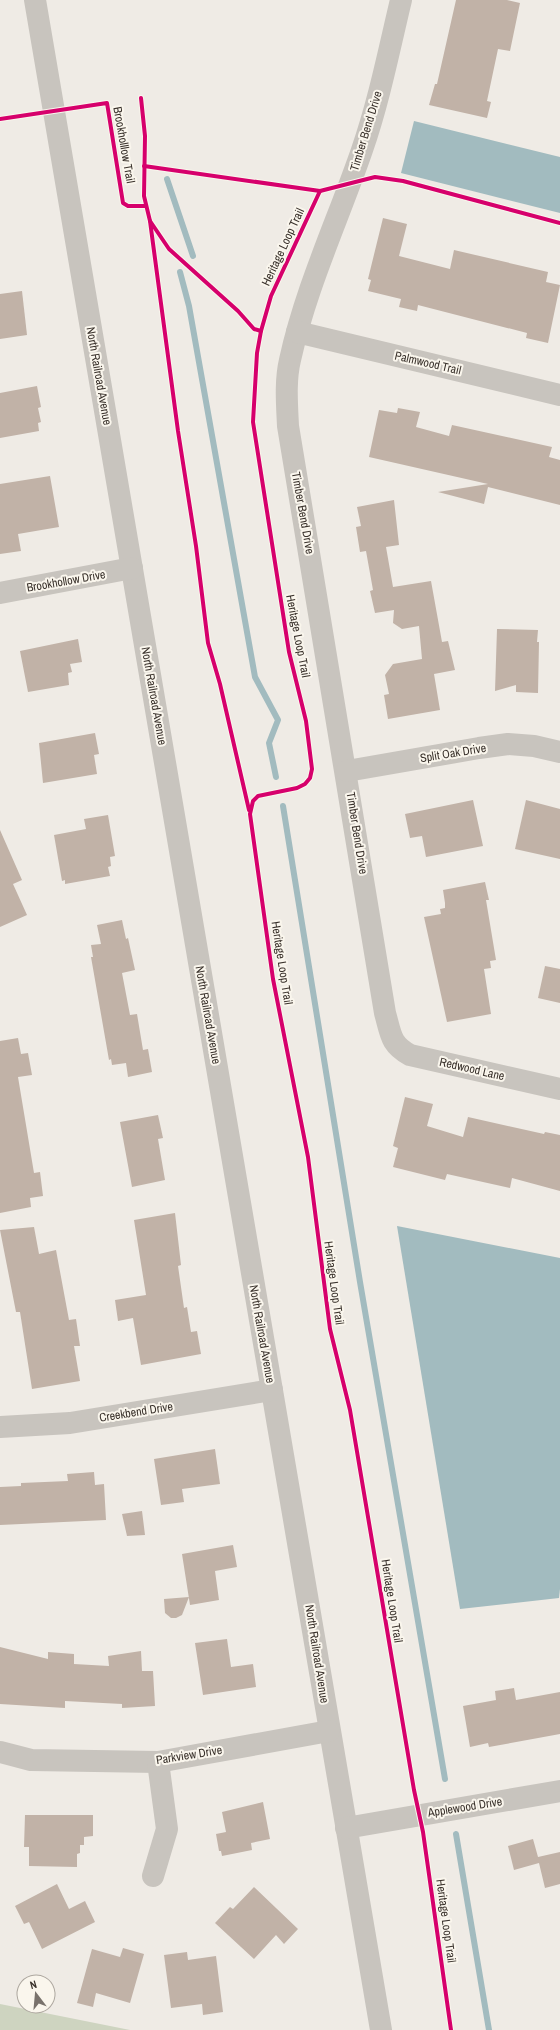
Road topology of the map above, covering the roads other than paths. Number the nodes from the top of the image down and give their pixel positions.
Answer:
1 (35, 0) edge
2 (401, 0) edge
3 (297, 332) junction
4 (560, 395) edge
5 (132, 568) junction
6 (0, 593) edge
7 (560, 752) edge
8 (347, 771) junction
9 (392, 1038) joint
10 (560, 1089) edge
11 (272, 1390) junction
12 (0, 1427) edge
13 (329, 1731) junction
14 (0, 1752) edge
15 (158, 1762) junction
16 (560, 1791) edge
17 (346, 1828) junction
18 (153, 1876) dead end
19 (381, 2030) edge

1 - 5 street, North Railroad Avenue
2 - 3 street, Timber Bend Drive
3 - 4 street, Palmwood Trail
3 - 8 street, Timber Bend Drive
5 - 6 street, Brookhollow Drive
5 - 11 street, North Railroad Avenue
7 - 8 street, Split Oak Drive
8 - 9 street, Timber Bend Drive
9 - 10 street, Redwood Lane
11 - 12 street, Creekbend Drive
11 - 13 street, North Railroad Avenue
13 - 15 street, Parkview Drive
13 - 17 street, North Railroad Avenue
14 - 15 street, Parkview Drive
15 - 18 street
16 - 17 street, Applewood Drive
17 - 19 street, North Railroad Avenue

